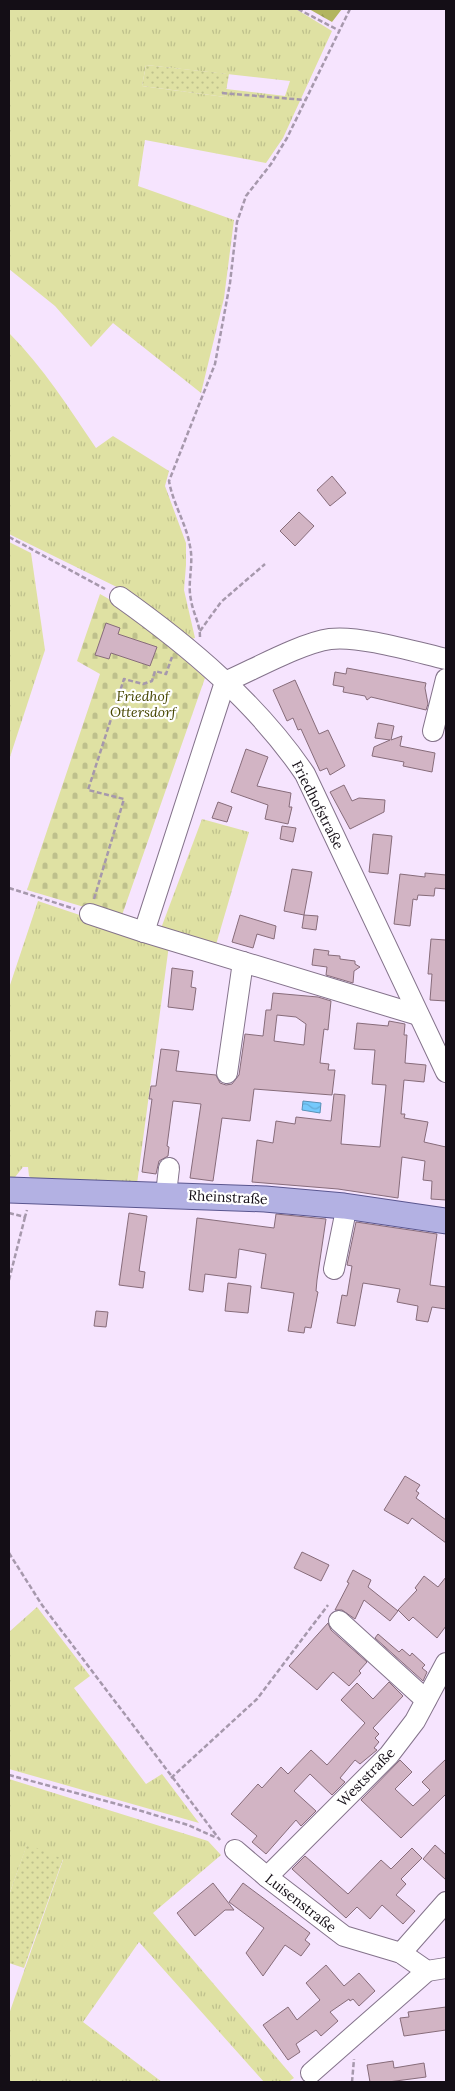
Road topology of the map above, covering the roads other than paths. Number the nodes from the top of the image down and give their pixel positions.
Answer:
1 (120, 597) road end
2 (446, 659) edge
3 (446, 679) edge
4 (224, 682) junction
5 (433, 731) dead end
6 (90, 914) road end
7 (144, 932) junction
8 (243, 962) junction
9 (418, 1015) junction
10 (445, 1061) edge
11 (227, 1073) dead end
12 (169, 1168) dead end
13 (9, 1190) edge
14 (166, 1194) junction
15 (344, 1206) junction
16 (446, 1221) edge
17 (334, 1269) dead end
18 (333, 1613) road end
19 (446, 1663) edge
20 (426, 1700) junction
21 (236, 1850) dead end
22 (267, 1877) junction
23 (446, 1902) edge
24 (401, 1953) junction
25 (437, 1970) edge
26 (310, 2073) dead end

1 - 4 street, Friedhofstraße
2 - 4 street
3 - 5 street
4 - 7 street
4 - 9 street, Friedhofstraße
6 - 7 street
7 - 8 street
8 - 9 street
8 - 11 street
9 - 10 street, Friedhofstraße
12 - 14 street
13 - 14 main road, Rheinstraße
14 - 15 main road, Rheinstraße
15 - 16 main road, Rheinstraße
15 - 17 street
18 - 20 street
19 - 20 street, Weststraße
20 - 22 street, Weststraße
21 - 22 street, Luisenstraße
22 - 24 street, Luisenstraße
23 - 24 street
24 - 25 street, Luisenstraße
25 - 26 street, Luisenstraße

